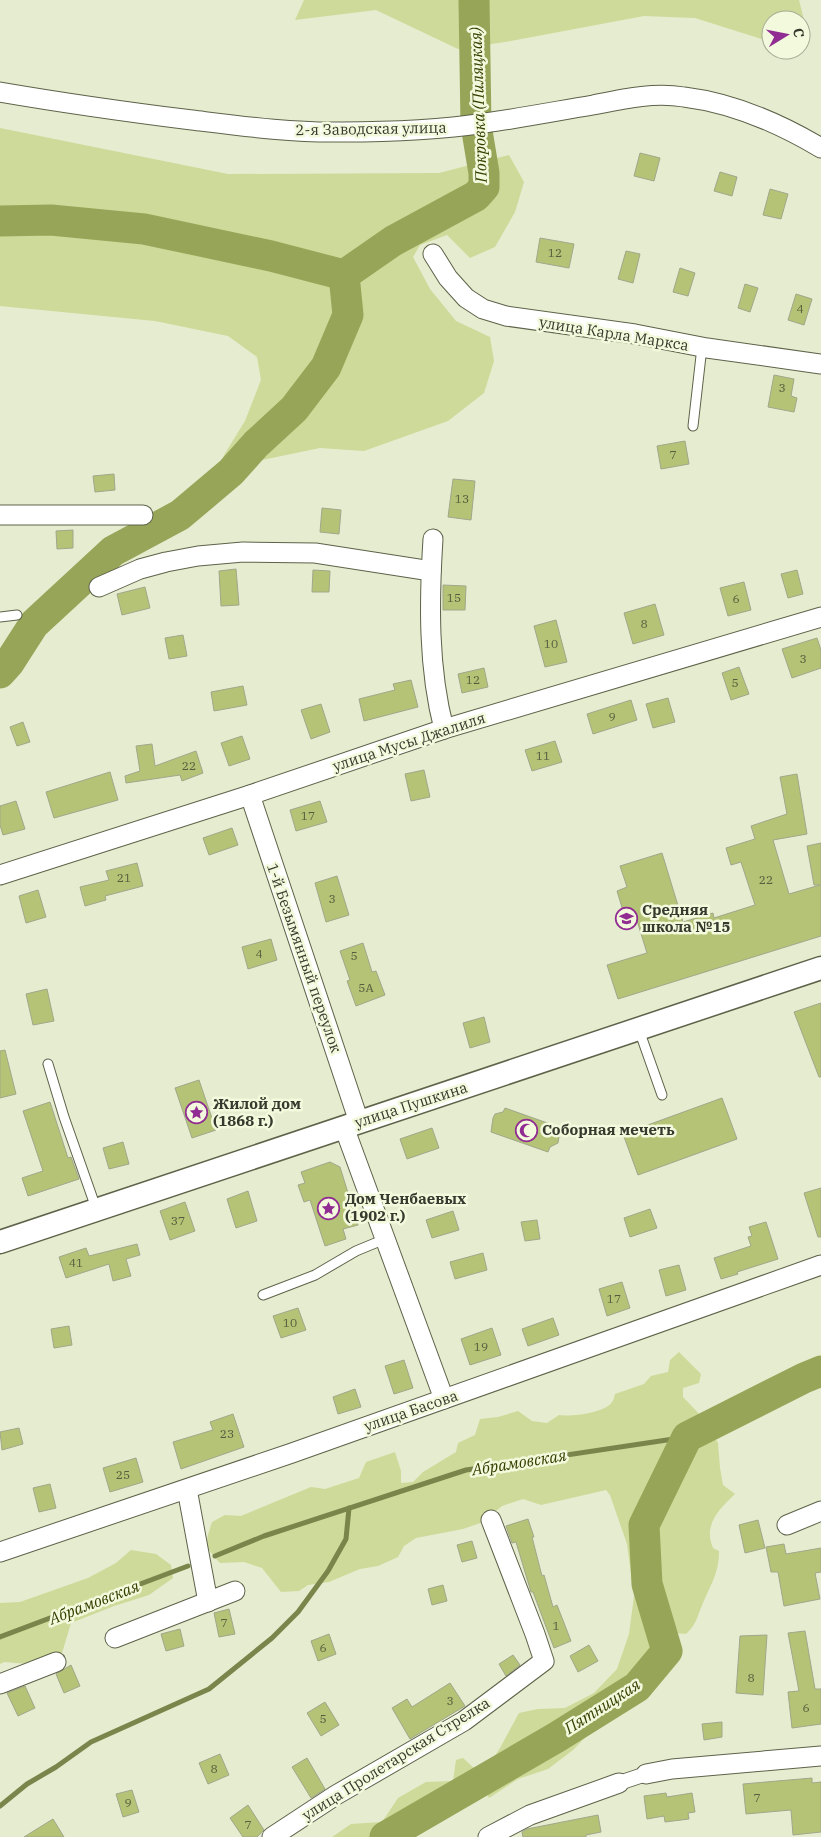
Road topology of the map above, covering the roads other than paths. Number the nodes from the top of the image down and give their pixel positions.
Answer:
1 (0, 92) edge
2 (821, 148) edge
3 (433, 254) dead end
4 (702, 348) junction
5 (821, 364) edge
6 (693, 426) dead end
7 (0, 515) edge
8 (143, 515) dead end
9 (433, 539) dead end
10 (431, 571) junction
11 (99, 587) dead end
12 (17, 614) dead end
13 (0, 617) edge
14 (821, 617) edge
15 (444, 729) junction
16 (250, 795) junction
17 (0, 875) edge
18 (821, 968) edge
19 (639, 1029) junction
20 (48, 1064) dead end
21 (662, 1095) dead end
22 (352, 1125) junction
23 (97, 1209) junction
24 (385, 1240) junction
25 (0, 1242) edge
26 (821, 1265) edge
27 (263, 1295) dead end
28 (444, 1399) junction
29 (187, 1489) junction
30 (821, 1511) edge
31 (491, 1520) dead end
32 (787, 1524) dead end
33 (0, 1552) edge
34 (235, 1591) dead end
35 (208, 1602) junction
36 (115, 1638) dead end
37 (56, 1662) dead end
38 (0, 1684) edge
39 (821, 1756) edge
40 (646, 1774) joint
41 (619, 1782) joint
42 (494, 1836) edge
43 (272, 1837) edge

1 - 2 street, 2-я Заводская улица
3 - 4 street, улица Карла Маркса
4 - 5 street, улица Карла Маркса
4 - 6 lane
7 - 8 street
9 - 10 street
10 - 11 street
10 - 15 street
12 - 13 lane
14 - 15 street, улица Мусы Джалиля
15 - 16 street, улица Мусы Джалиля
16 - 17 street, улица Мусы Джалиля
16 - 22 street, 1-й Безымянный переулок
18 - 19 street, улица Пушкина
19 - 21 lane
19 - 22 street, улица Пушкина
20 - 23 lane
22 - 23 street, улица Пушкина
22 - 24 street, 1-й Безымянный переулок
23 - 25 street, улица Пушкина
24 - 27 lane
24 - 28 street, 1-й Безымянный переулок
26 - 28 street, улица Басова
28 - 29 street, улица Басова
29 - 33 street, улица Басова
29 - 35 street
30 - 32 street
31 - 43 street, улица Пролетарская Стрелка
34 - 35 street
35 - 36 street
37 - 38 street
39 - 40 street
40 - 41 street
41 - 42 street

